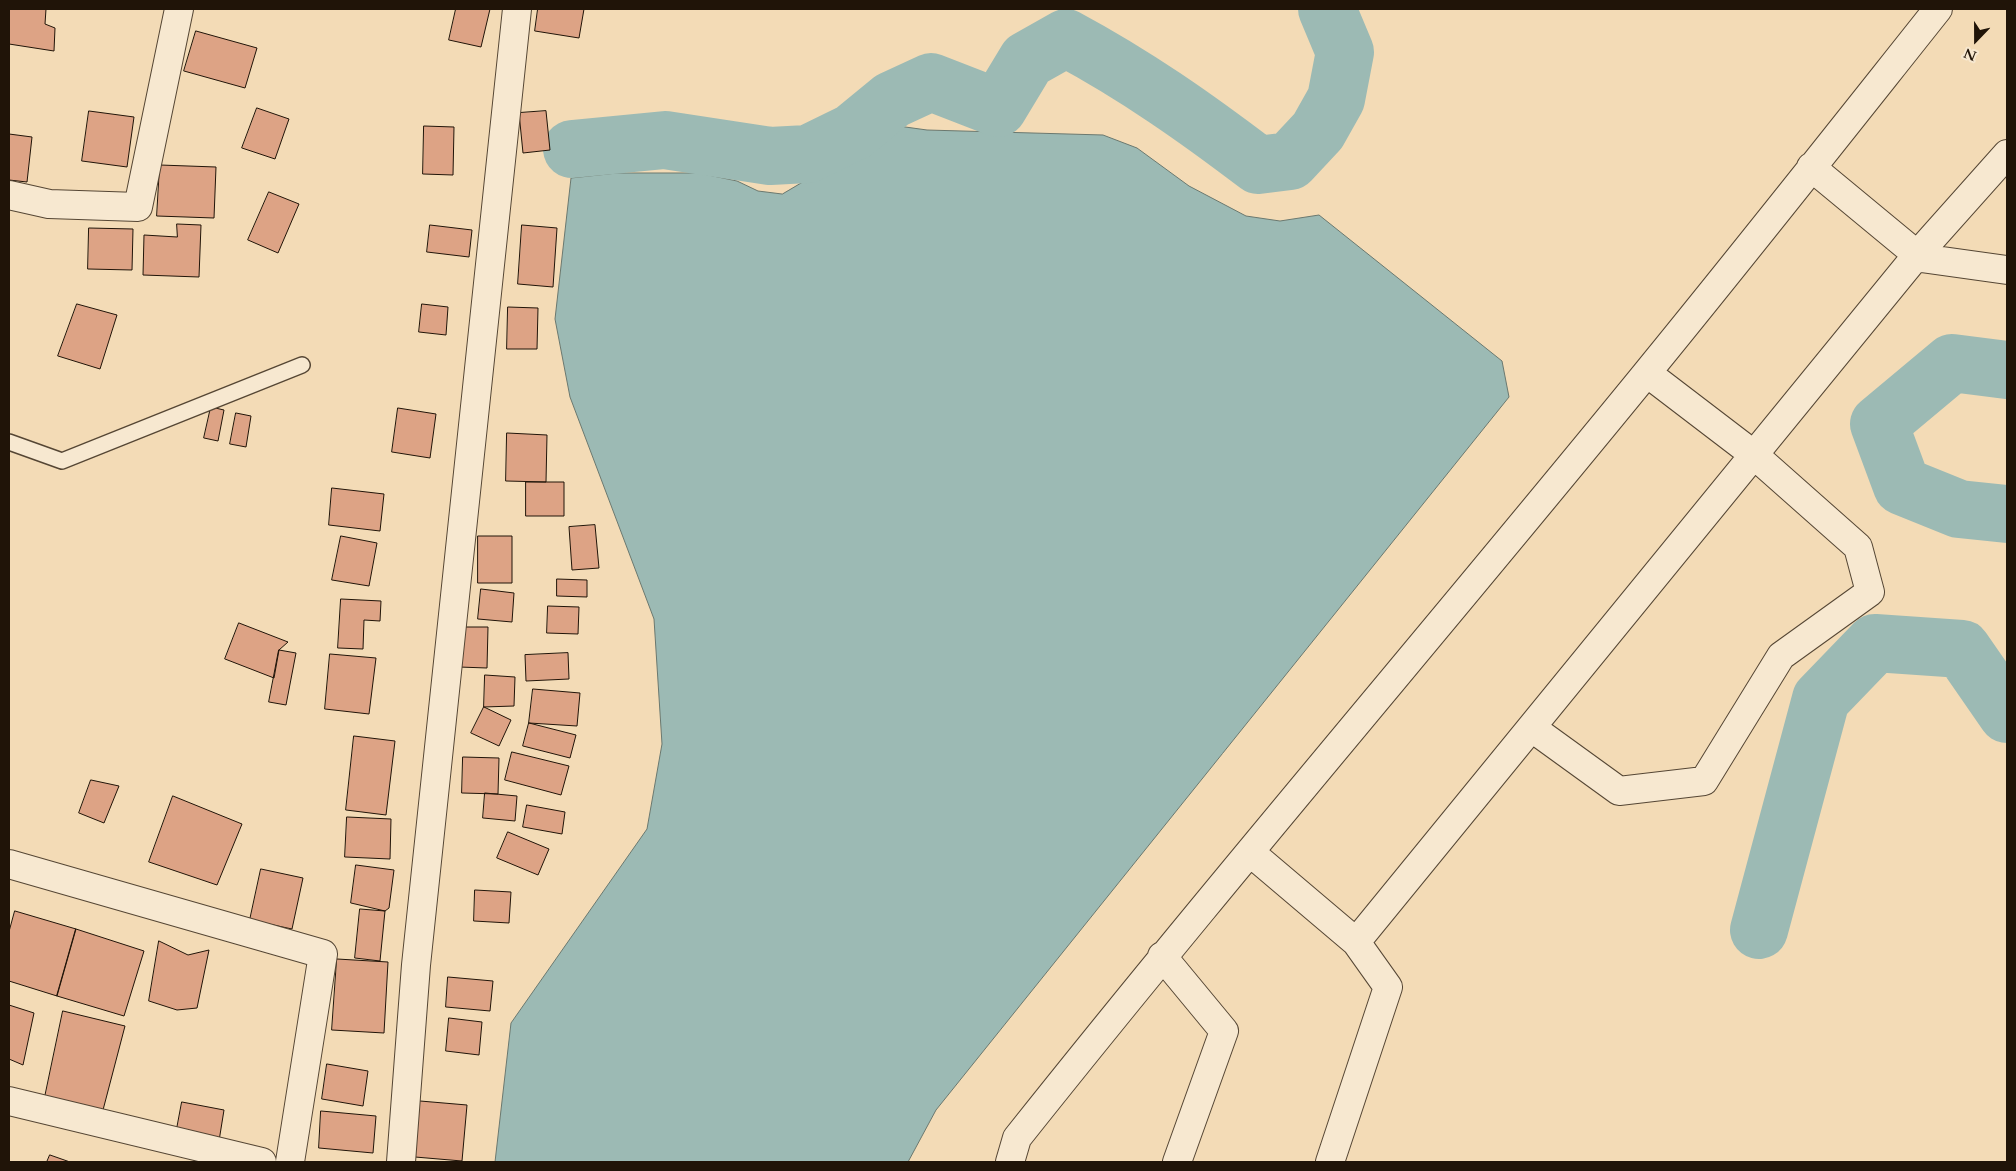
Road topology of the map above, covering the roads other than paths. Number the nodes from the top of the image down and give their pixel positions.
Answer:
1 (179, 9) edge
2 (517, 9) edge
3 (1938, 9) edge
4 (2007, 154) edge
5 (1812, 167) junction
6 (9, 195) edge
7 (1917, 255) junction
8 (2007, 270) edge
9 (302, 365) dead end
10 (1647, 373) junction
11 (9, 442) edge
12 (1752, 454) junction
13 (1532, 728) junction
14 (1251, 853) junction
15 (9, 864) edge
16 (1356, 942) junction
17 (1162, 956) junction
18 (9, 1101) edge
19 (262, 1162) edge
20 (290, 1162) edge
21 (401, 1162) edge
22 (1010, 1162) edge
23 (1177, 1162) edge
24 (1330, 1162) edge

1 - 6 street
2 - 21 street
3 - 5 street
4 - 7 street
5 - 7 street
5 - 10 street
7 - 8 street
7 - 12 street
9 - 11 lane
10 - 12 street
10 - 14 street
12 - 13 street
12 - 13 street
13 - 16 street
14 - 16 street
14 - 17 street
15 - 20 street
16 - 24 street
17 - 22 street
17 - 23 street
18 - 19 street

